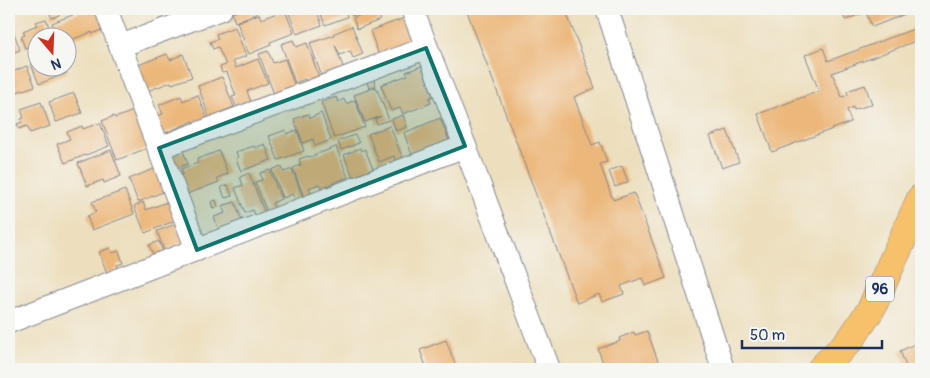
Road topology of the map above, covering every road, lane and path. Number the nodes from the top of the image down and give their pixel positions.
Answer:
1 (106, 9) edge
2 (220, 9) edge
3 (412, 9) edge
4 (607, 9) edge
5 (120, 46) junction
6 (426, 48) junction
7 (465, 146) junction
8 (159, 148) junction
9 (921, 198) edge
10 (197, 250) junction
11 (9, 322) edge
12 (549, 369) edge
13 (723, 369) edge
14 (821, 369) edge

1 - 5 street
2 - 5 street
3 - 6 street
4 - 13 street
5 - 8 street
6 - 7 street
6 - 8 street
7 - 10 street
7 - 12 street
8 - 10 street
9 - 14 main road, 96
10 - 11 street

